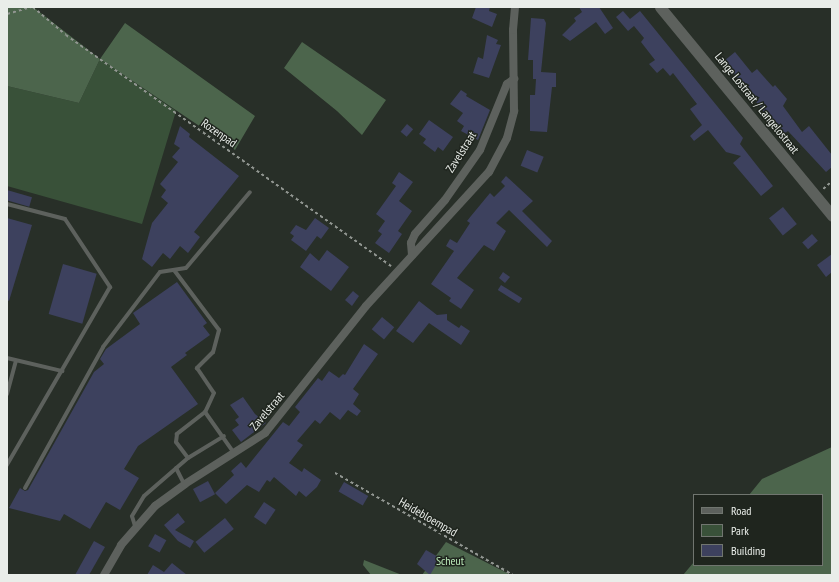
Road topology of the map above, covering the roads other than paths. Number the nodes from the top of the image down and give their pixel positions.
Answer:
1 (515, 7) edge
2 (660, 7) edge
3 (514, 79) junction
4 (250, 192) dead end
5 (7, 204) edge
6 (832, 216) edge
7 (412, 255) junction
8 (174, 270) junction
9 (7, 358) edge
10 (16, 361) junction
11 (62, 371) junction
12 (7, 394) edge
13 (205, 412) junction
14 (224, 436) junction
15 (235, 454) junction
16 (188, 458) junction
17 (7, 465) edge
18 (176, 468) junction
19 (185, 484) junction
20 (25, 488) dead end
21 (135, 526) junction
22 (104, 575) edge

1 - 3 street, Zavelstraat
2 - 6 street, Lange Lostraat / Langelostraat
3 - 7 street, Zavelstraat
3 - 7 street, Zavelstraat
4 - 8 lane
5 - 11 lane
7 - 15 street, Zavelstraat
8 - 13 lane
8 - 20 lane
9 - 10 lane
10 - 11 lane
10 - 12 lane
11 - 17 lane
13 - 14 lane
13 - 16 lane
14 - 15 lane
14 - 16 lane
15 - 19 street, Zavelstraat
16 - 18 lane
18 - 19 lane
18 - 21 lane
19 - 21 street, Zavelstraat
21 - 22 street, Zavelstraat

